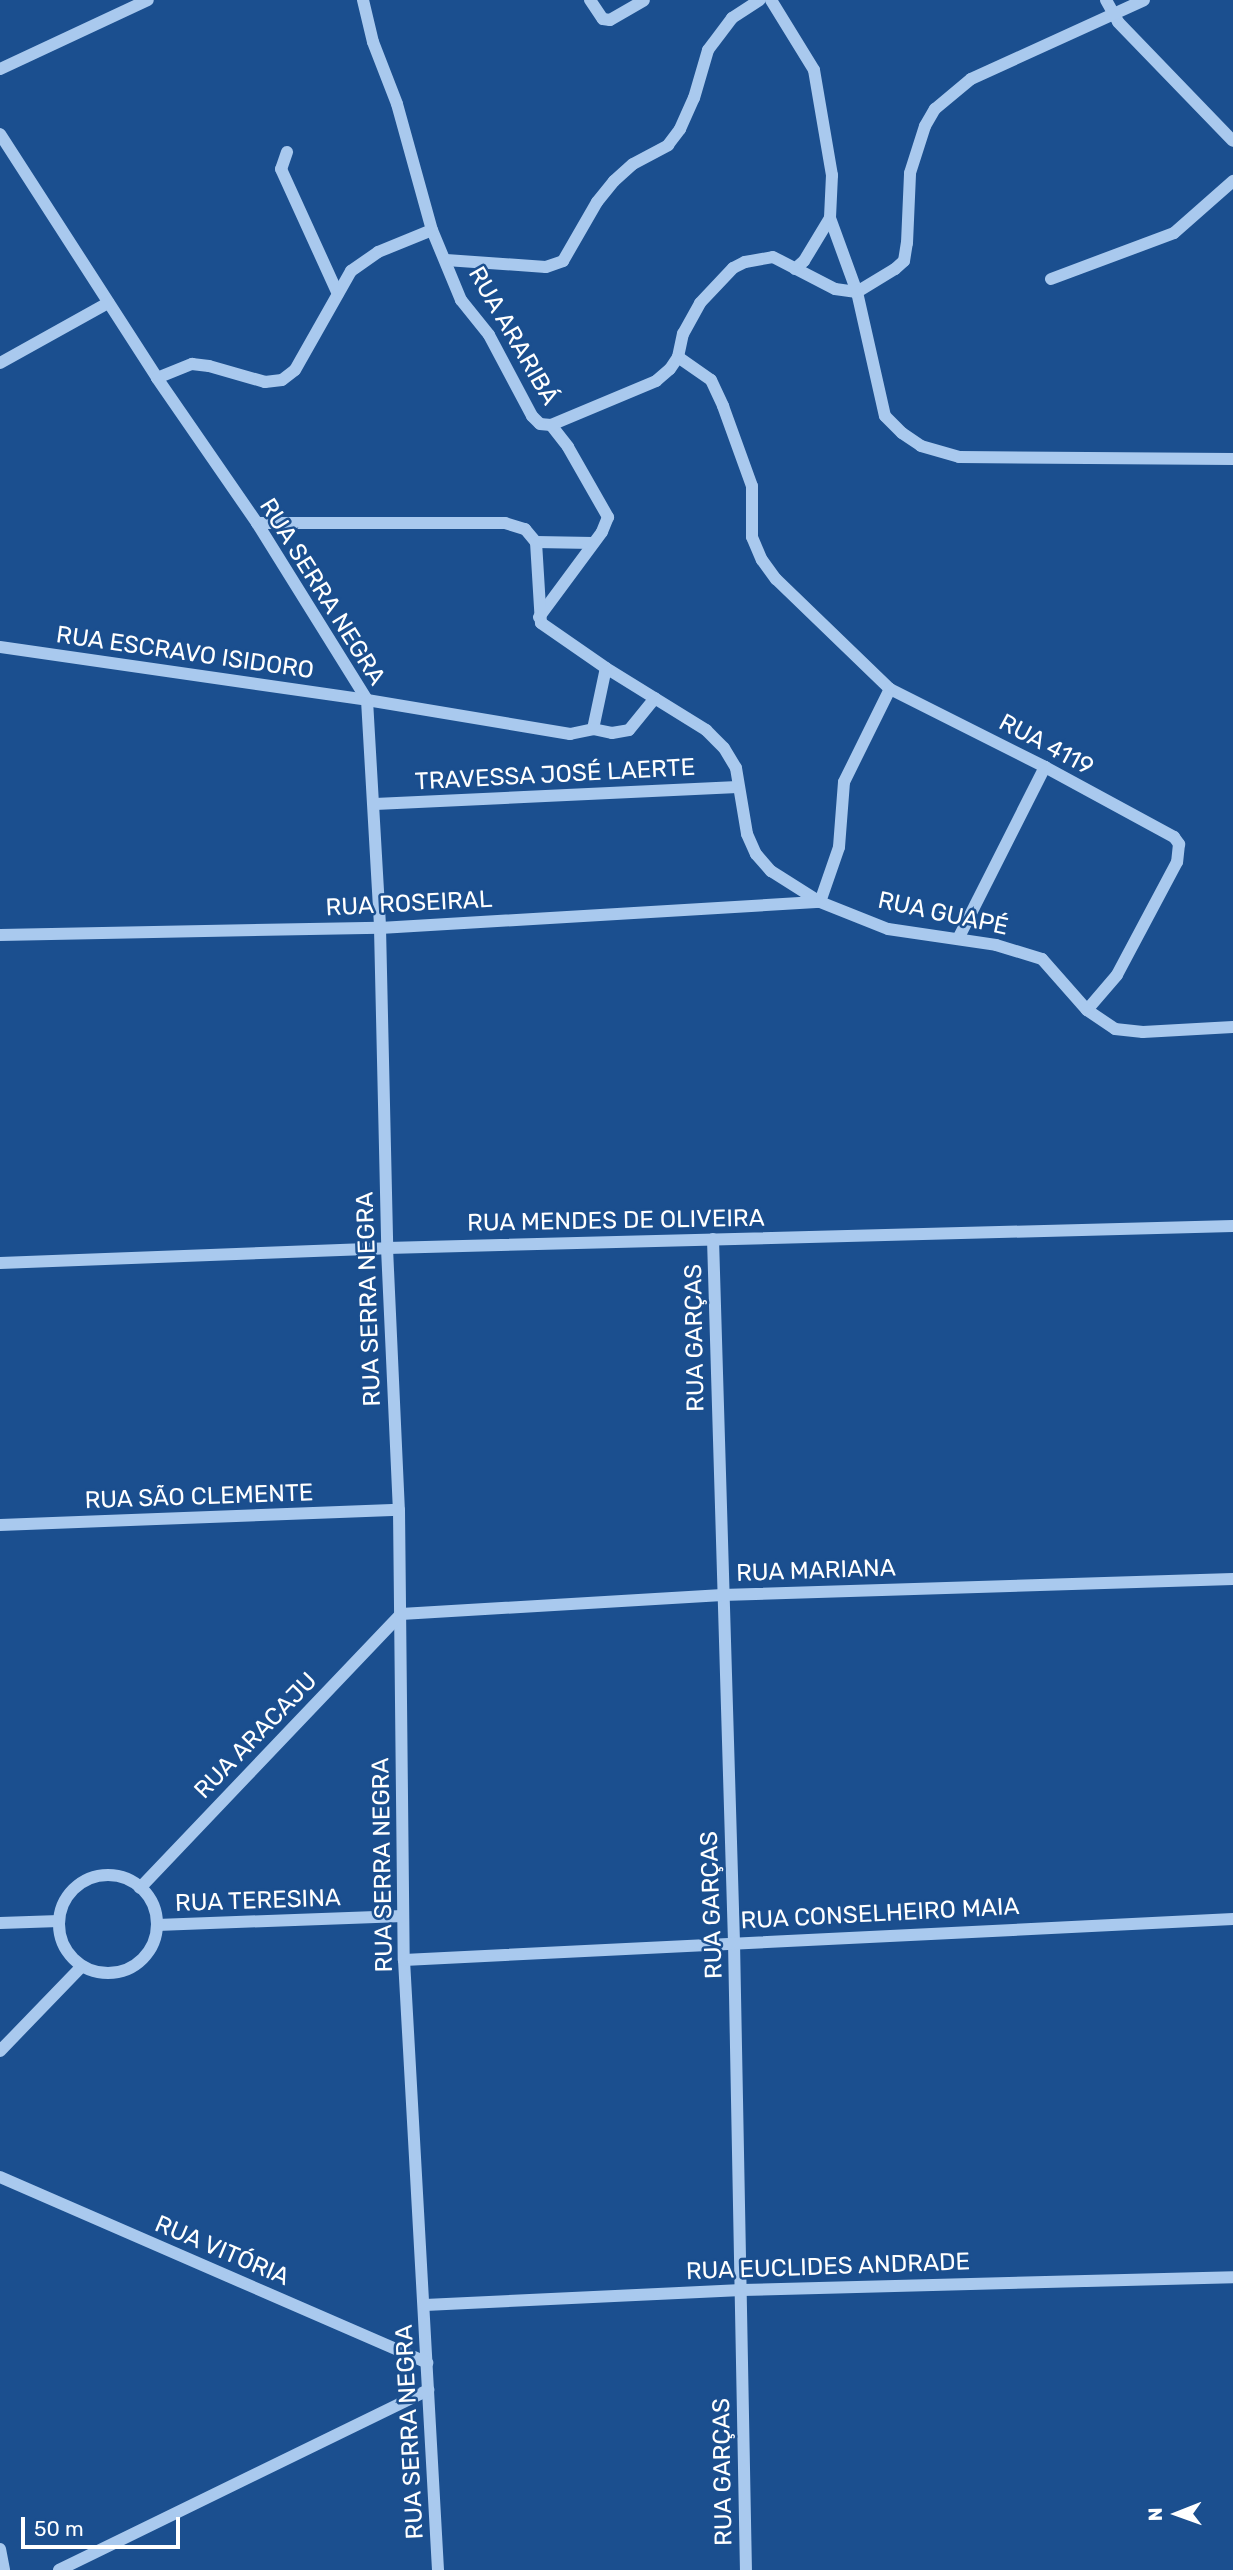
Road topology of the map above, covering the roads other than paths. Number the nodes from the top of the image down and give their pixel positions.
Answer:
1 (148, 0) edge
2 (363, 0) edge
3 (590, 0) edge
4 (644, 0) edge
5 (760, 0) edge
6 (771, 0) edge
7 (1106, 0) edge
8 (1144, 0) edge
9 (1113, 15) junction
10 (0, 69) edge
11 (0, 134) edge
12 (1233, 141) edge
13 (287, 152) dead end
14 (1233, 181) edge
15 (830, 218) junction
16 (432, 230) junction
17 (446, 260) junction
18 (795, 269) junction
19 (1051, 279) dead end
20 (857, 292) junction
21 (338, 294) junction
22 (108, 303) junction
23 (678, 357) junction
24 (0, 363) edge
25 (157, 378) junction
26 (551, 425) junction
27 (1233, 459) edge
28 (257, 523) junction
29 (536, 542) junction
30 (593, 542) junction
31 (539, 617) junction
32 (0, 647) edge
33 (606, 668) junction
34 (890, 689) junction
35 (655, 698) junction
36 (367, 700) junction
37 (593, 729) junction
38 (1045, 767) junction
39 (738, 787) junction
40 (375, 804) junction
41 (820, 902) junction
42 (380, 928) junction
43 (0, 935) edge
44 (958, 940) junction
45 (1087, 1010) junction
46 (1233, 1027) edge
47 (1233, 1226) edge
48 (713, 1239) junction
49 (387, 1248) junction
50 (0, 1263) edge
51 (399, 1510) junction
52 (0, 1525) edge
53 (1233, 1579) edge
54 (722, 1595) junction
55 (401, 1614) junction
56 (140, 1888) junction
57 (403, 1916) junction
58 (1233, 1919) edge
59 (59, 1921) junction
60 (0, 1923) edge
61 (157, 1925) junction
62 (734, 1942) junction
63 (404, 1960) junction
64 (82, 1966) junction
65 (0, 2052) edge
66 (0, 2177) edge
67 (1233, 2277) edge
68 (741, 2290) junction
69 (425, 2305) junction
70 (426, 2362) junction
71 (428, 2390) junction
72 (0, 2549) edge
73 (4, 2570) edge
74 (59, 2570) edge
75 (438, 2570) edge
76 (746, 2570) edge

1 - 10 street
2 - 16 street, RUA ARARIBÁ
3 - 4 street
5 - 17 street
6 - 15 street
7 - 9 street
8 - 9 street
9 - 12 street
9 - 20 street
11 - 22 street, RUA SERRA NEGRA
13 - 21 street
14 - 19 street
15 - 18 street
15 - 20 street
16 - 17 street, RUA ARARIBÁ
16 - 21 street
17 - 26 street, RUA ARARIBÁ
18 - 20 street
18 - 23 street
20 - 27 street
21 - 25 street
22 - 24 street
22 - 25 street, RUA SERRA NEGRA
23 - 26 street
23 - 34 street, RUA 4119
25 - 28 street, RUA SERRA NEGRA
26 - 30 street, RUA ARARIBÁ
28 - 29 street
28 - 36 street, RUA SERRA NEGRA
29 - 30 street
29 - 31 street
30 - 31 street, RUA ARARIBÁ
31 - 33 street, RUA GUAPÉ
32 - 36 street, RUA ESCRAVO ISIDORO
33 - 35 street, RUA GUAPÉ
33 - 37 street
34 - 38 street, RUA 4119
34 - 41 street
35 - 37 street, RUA ESCRAVO ISIDORO
35 - 39 street, RUA GUAPÉ
36 - 37 street, RUA ESCRAVO ISIDORO
36 - 40 street, RUA SERRA NEGRA
38 - 44 street
38 - 45 street, RUA 4119
39 - 40 street, TRAVESSA JOSÉ LAERTE
39 - 41 street, RUA GUAPÉ
40 - 42 street, RUA SERRA NEGRA
41 - 42 street, RUA ROSEIRAL
41 - 44 street, RUA GUAPÉ
42 - 43 street, RUA ROSEIRAL
42 - 49 street, RUA SERRA NEGRA
44 - 45 street, RUA GUAPÉ
45 - 46 street, RUA GUAPÉ
47 - 48 street, RUA MENDES DE OLIVEIRA
48 - 49 street, RUA MENDES DE OLIVEIRA
48 - 54 street, RUA GARÇAS
49 - 50 street, RUA MENDES DE OLIVEIRA
49 - 51 street, RUA SERRA NEGRA
51 - 52 street, RUA SÃO CLEMENTE
51 - 55 street, RUA SERRA NEGRA
53 - 54 street, RUA MARIANA
54 - 55 street, RUA MARIANA
54 - 62 street, RUA GARÇAS
55 - 56 street, RUA ARACAJU
55 - 57 street, RUA SERRA NEGRA
56 - 59 street
56 - 61 street
57 - 61 street, RUA TERESINA
57 - 63 street, RUA SERRA NEGRA
58 - 62 street, RUA CONSELHEIRO MAIA
59 - 60 street
59 - 64 street
61 - 64 street
62 - 63 street, RUA CONSELHEIRO MAIA
62 - 68 street, RUA GARÇAS
63 - 69 street, RUA SERRA NEGRA
64 - 65 street
66 - 70 street, RUA VITÓRIA
67 - 68 street, RUA EUCLIDES ANDRADE
68 - 69 street, RUA EUCLIDES ANDRADE
68 - 76 street, RUA GARÇAS
69 - 70 street, RUA SERRA NEGRA
70 - 71 street, RUA SERRA NEGRA
71 - 74 street
71 - 75 street, RUA SERRA NEGRA
72 - 73 street

